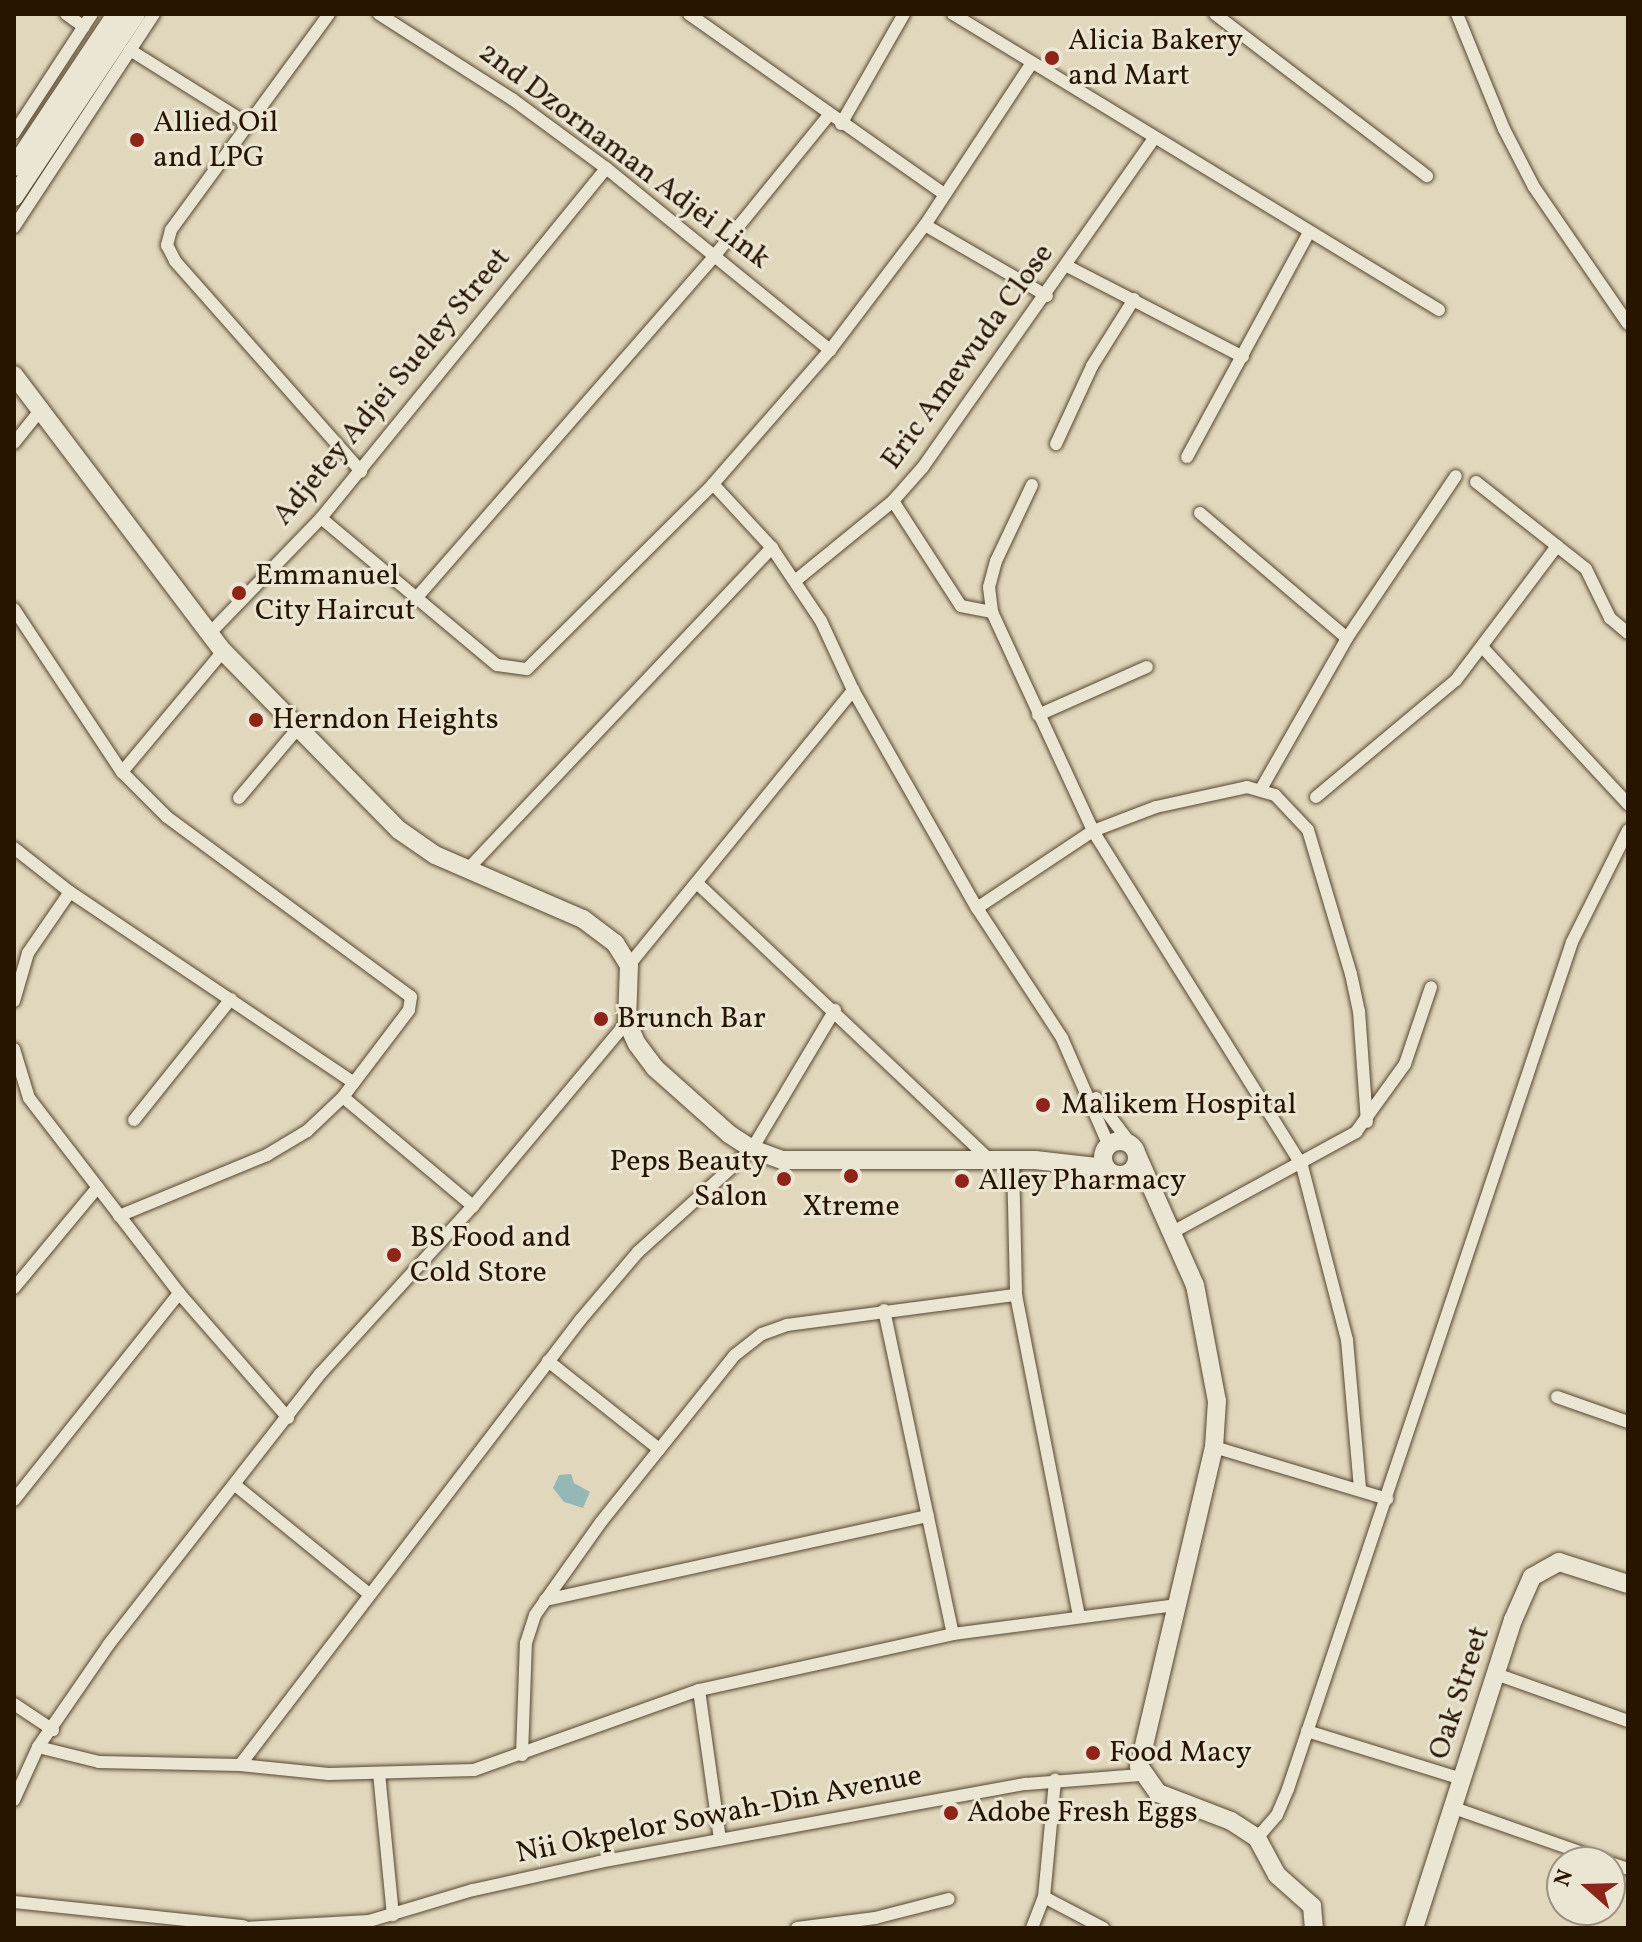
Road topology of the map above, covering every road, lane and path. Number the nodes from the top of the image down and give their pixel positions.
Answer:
1 (66, 14) edge
2 (92, 14) edge
3 (116, 14) edge
4 (136, 14) edge
5 (154, 14) edge
6 (329, 14) edge
7 (379, 14) edge
8 (689, 14) edge
9 (904, 14) edge
10 (953, 14) edge
11 (1215, 14) edge
12 (1457, 14) edge
13 (84, 27) junction
14 (130, 50) junction
15 (1031, 64) junction
16 (828, 116) junction
17 (248, 124) junction
18 (841, 124) junction
19 (14, 133) edge
20 (1154, 138) junction
21 (14, 167) edge
22 (606, 168) junction
23 (1427, 176) dead end
24 (944, 194) junction
25 (14, 197) edge
26 (925, 225) junction
27 (14, 227) edge
28 (1309, 232) junction
29 (716, 254) junction
30 (1067, 266) junction
31 (1047, 296) junction
32 (1134, 299) junction
33 (1439, 310) dead end
34 (1628, 324) edge
35 (830, 350) junction
36 (1243, 357) junction
37 (14, 375) edge
38 (42, 408) junction
39 (14, 443) edge
40 (1056, 444) dead end
41 (1187, 457) dead end
42 (361, 471) junction
43 (1456, 476) dead end
44 (1476, 482) dead end
45 (713, 484) junction
46 (1032, 485) dead end
47 (893, 501) junction
48 (1200, 513) dead end
49 (321, 518) junction
50 (1557, 546) junction
51 (772, 548) junction
52 (795, 581) junction
53 (418, 596) junction
54 (14, 609) edge
55 (992, 612) junction
56 (210, 633) junction
57 (1628, 633) edge
58 (1347, 638) junction
59 (1484, 649) junction
60 (223, 651) junction
61 (1147, 667) dead end
62 (853, 690) junction
63 (1038, 715) junction
64 (299, 727) junction
65 (122, 772) junction
66 (1261, 789) junction
67 (1316, 797) dead end
68 (239, 798) dead end
69 (1628, 804) edge
70 (1628, 830) edge
71 (1093, 831) junction
72 (14, 848) edge
73 (467, 870) junction
74 (697, 883) junction
75 (70, 892) junction
76 (977, 908) junction
77 (629, 965) junction
78 (1431, 987) dead end
79 (231, 999) junction
80 (14, 1001) edge
81 (835, 1010) junction
82 (627, 1022) junction
83 (14, 1049) edge
84 (17, 1080) edge
85 (1082, 1080) junction
86 (354, 1083) junction
87 (343, 1097) junction
88 (134, 1120) dead end
89 (1367, 1122) junction
90 (752, 1149) junction
91 (1135, 1151) junction
92 (1106, 1155) junction
93 (989, 1159) junction
94 (1013, 1160) junction
95 (1302, 1166) junction
96 (1126, 1175) junction
97 (98, 1187) junction
98 (473, 1206) junction
99 (119, 1216) junction
100 (1169, 1227) junction
101 (14, 1288) edge
102 (179, 1293) junction
103 (1016, 1295) junction
104 (884, 1310) junction
105 (548, 1361) junction
106 (1557, 1397) dead end
107 (288, 1418) junction
108 (1628, 1422) edge
109 (1214, 1447) junction
110 (659, 1449) junction
111 (235, 1485) junction
112 (1360, 1490) junction
113 (1387, 1499) junction
114 (14, 1500) edge
115 (928, 1516) junction
116 (1628, 1584) edge
117 (369, 1594) junction
118 (545, 1600) junction
119 (1177, 1605) junction
120 (1079, 1616) junction
121 (953, 1634) junction
122 (1496, 1674) junction
123 (699, 1690) junction
124 (14, 1704) edge
125 (1628, 1721) edge
126 (53, 1730) junction
127 (1307, 1731) junction
128 (38, 1747) junction
129 (522, 1755) junction
130 (240, 1765) junction
131 (379, 1773) junction
132 (1141, 1775) junction
133 (1462, 1779) junction
134 (1055, 1780) junction
135 (14, 1800) edge
136 (1454, 1808) junction
137 (1257, 1838) junction
138 (720, 1840) junction
139 (1563, 1846) edge
140 (1044, 1897) junction
141 (949, 1899) dead end
142 (14, 1902) edge
143 (393, 1915) junction
144 (876, 1923) edge
145 (369, 1924) edge
146 (311, 1926) edge
147 (244, 1927) edge
148 (797, 1928) edge
149 (1032, 1928) edge
150 (1103, 1928) edge
151 (1314, 1928) edge
152 (1414, 1928) edge

1 - 13 street
2 - 13 street
3 - 21 street
4 - 25 street
5 - 14 street
6 - 17 street
7 - 22 street, 2nd Dzornaman Adjei Link
8 - 16 street
9 - 18 street
10 - 15 street
11 - 23 street
12 - 34 street
13 - 19 street
14 - 17 street
14 - 27 street
15 - 20 street
15 - 24 street
16 - 18 street
16 - 29 street
17 - 42 street
18 - 24 street
20 - 28 street
20 - 30 street, Eric Amewuda Close
22 - 29 street, 2nd Dzornaman Adjei Link
22 - 42 street, Adjetey Adjei Sueley Street
24 - 26 street
26 - 31 street
26 - 35 street
28 - 33 street
28 - 36 street
29 - 35 street, 2nd Dzornaman Adjei Link
29 - 53 street
30 - 31 street, Eric Amewuda Close
30 - 32 street
31 - 47 street, Eric Amewuda Close
32 - 36 street
32 - 40 street
35 - 45 street
36 - 41 street
37 - 38 street
38 - 39 street
38 - 56 street
42 - 49 street, Adjetey Adjei Sueley Street
43 - 58 street
44 - 50 street
45 - 51 street
45 - 53 street
46 - 55 street
47 - 52 street, Eric Amewuda Close
47 - 55 street
48 - 58 street
49 - 53 street
49 - 56 street, Adjetey Adjei Sueley Street
50 - 57 street
50 - 59 street
51 - 52 street
51 - 73 street
52 - 62 street
54 - 65 street
55 - 63 street
56 - 60 street
58 - 66 street
59 - 67 street
59 - 69 street
60 - 64 street
60 - 65 street
61 - 63 street
62 - 74 street
62 - 76 street
63 - 71 street
64 - 68 street
64 - 73 street
65 - 86 street
66 - 71 street
66 - 89 street
70 - 113 street
71 - 76 street
71 - 95 street
72 - 75 street
73 - 77 street
74 - 77 street
74 - 81 street
75 - 79 street
75 - 80 street
76 - 85 street
77 - 82 street
78 - 89 street
79 - 86 street
79 - 88 street
81 - 90 street
81 - 93 street
82 - 90 street
82 - 98 street
83 - 84 street
84 - 97 street
85 - 91 street
85 - 92 street
86 - 87 street
87 - 98 street
87 - 99 street
89 - 95 street
90 - 93 street
90 - 105 street
91 - 92 street
91 - 96 street
91 - 100 street
92 - 94 street
92 - 96 street
93 - 94 street
94 - 103 street
95 - 100 street
95 - 112 street
96 - 100 street
97 - 99 street
97 - 101 street
98 - 107 street
99 - 102 street
100 - 109 street
102 - 107 street
102 - 114 street
103 - 104 street
103 - 120 street
104 - 110 street
104 - 115 street
105 - 110 street
105 - 117 street
106 - 108 street
107 - 111 street
109 - 112 street
109 - 119 street
110 - 118 street
111 - 117 street
111 - 126 street
112 - 113 street
113 - 127 street
115 - 118 street
115 - 121 street
116 - 122 street, Oak Street
117 - 130 street
118 - 129 street
119 - 120 street
119 - 132 street
120 - 121 street
121 - 123 street
122 - 125 street
122 - 133 street, Oak Street
123 - 129 street
123 - 138 street
124 - 126 street
126 - 128 street
127 - 133 street
127 - 137 street
128 - 130 street
128 - 135 street
129 - 131 street
130 - 131 street
131 - 143 street
132 - 134 street, Nii Okpelor Sowah-Din Avenue
132 - 137 street
133 - 136 street, Oak Street
134 - 138 street, Nii Okpelor Sowah-Din Avenue
134 - 140 street
136 - 139 street
136 - 152 street, Oak Street
137 - 151 street
138 - 143 street, Nii Okpelor Sowah-Din Avenue
140 - 149 street
140 - 150 street
141 - 144 street
142 - 147 street, Nii Okpelor Sowah-Din Avenue
143 - 145 street, Nii Okpelor Sowah-Din Avenue
144 - 148 street
145 - 146 street, Nii Okpelor Sowah-Din Avenue
146 - 147 street, Nii Okpelor Sowah-Din Avenue

